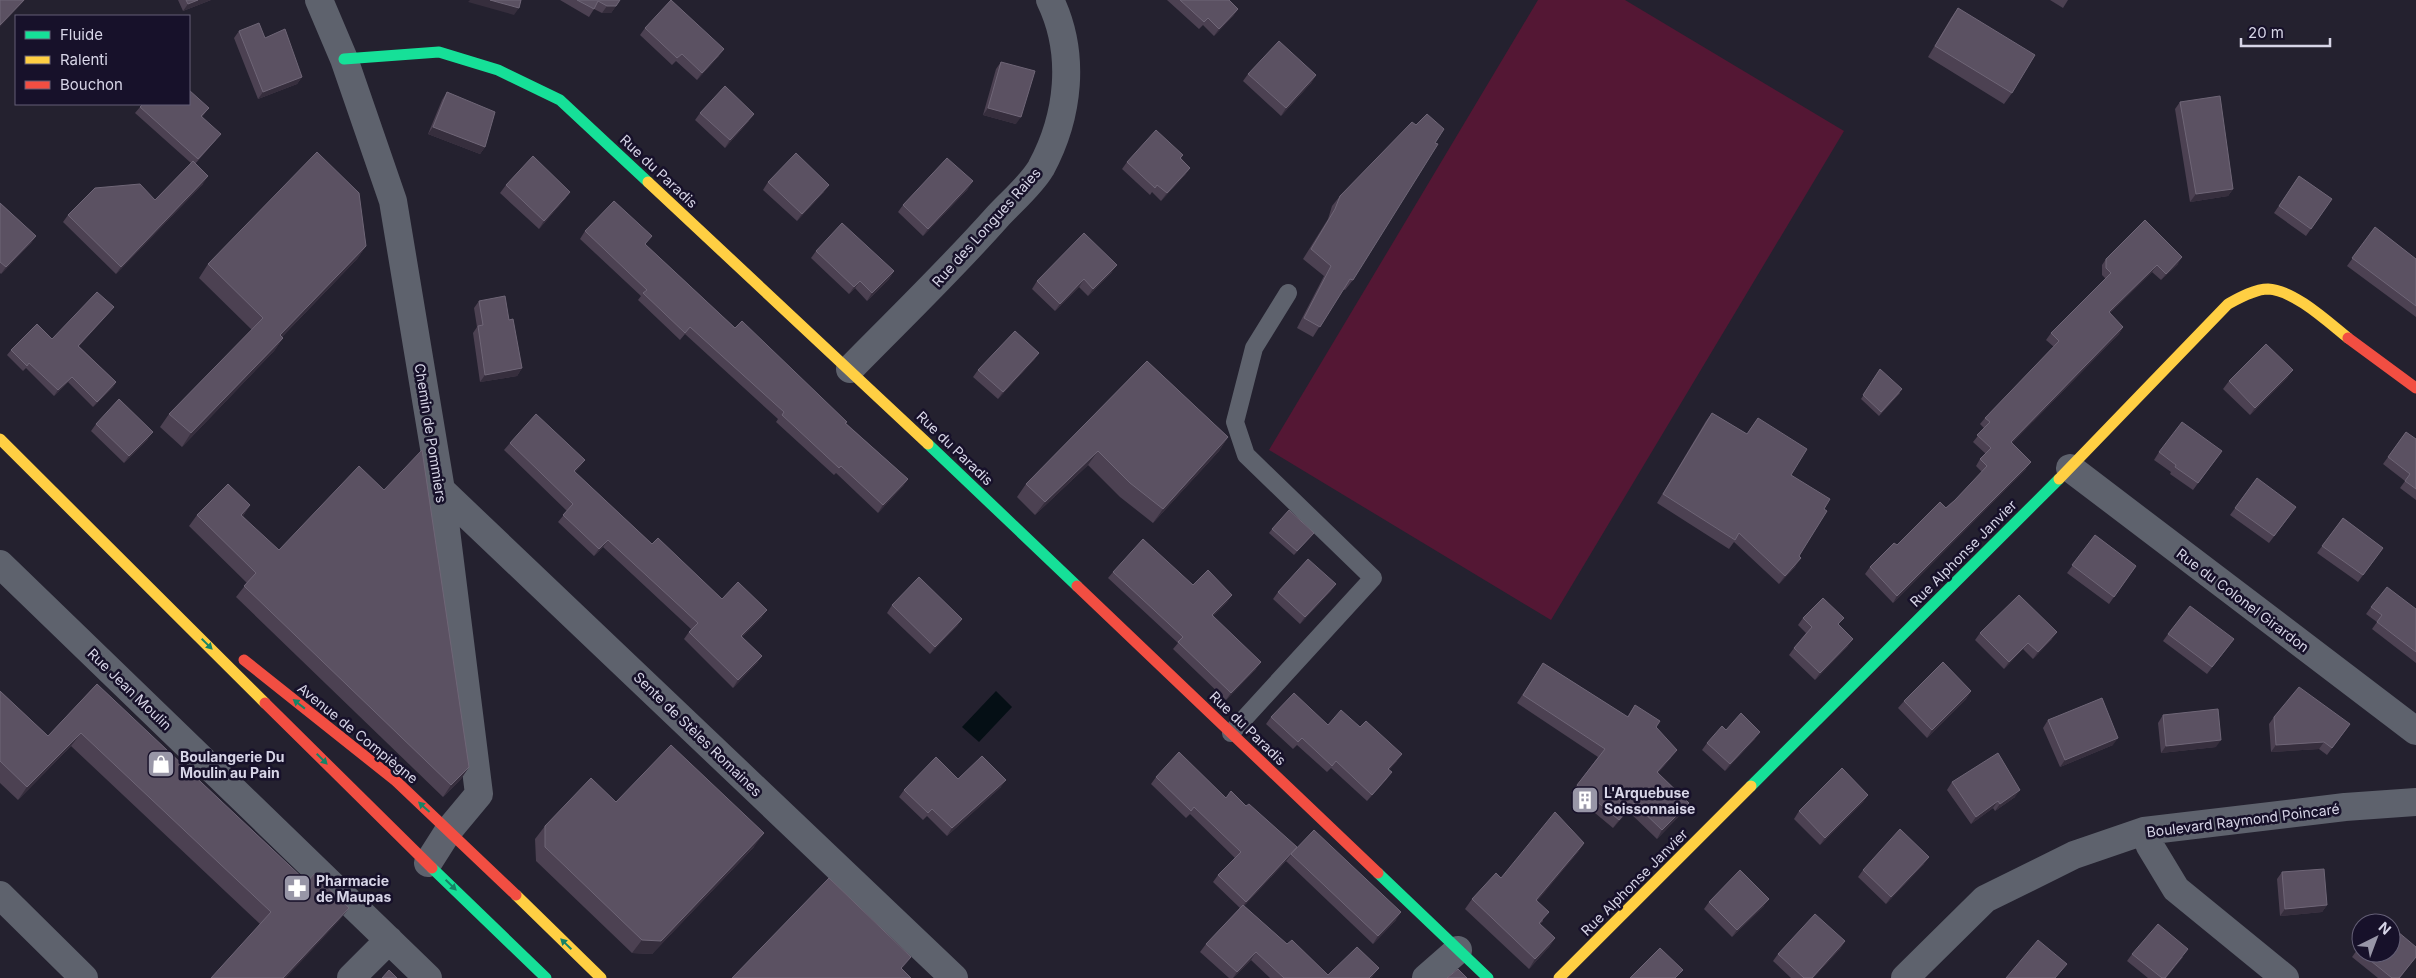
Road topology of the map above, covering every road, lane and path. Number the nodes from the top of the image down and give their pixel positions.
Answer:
1 (319, 0) edge
2 (1050, 0) edge
3 (344, 59) junction
4 (1288, 293) dead end
5 (850, 369) junction
6 (2416, 388) edge
7 (0, 439) edge
8 (2070, 468) junction
9 (442, 490) junction
10 (86, 523) junction
11 (0, 564) edge
12 (219, 640) dead end
13 (234, 652) dead end
14 (2416, 731) edge
15 (1231, 733) junction
16 (2416, 802) edge
17 (449, 830) junction
18 (2144, 831) junction
19 (428, 863) junction
20 (0, 895) edge
21 (389, 940) junction
22 (1458, 950) junction
23 (84, 978) edge
24 (352, 978) edge
25 (428, 978) edge
26 (546, 978) edge
27 (601, 978) edge
28 (954, 978) edge
29 (1426, 978) edge
30 (1488, 978) edge
31 (1558, 978) edge
32 (1906, 978) edge
33 (2285, 978) edge

1 - 3 street, Chemin de Pommiers
2 - 5 street, Rue des Longues Raies
3 - 5 street, Rue du Paradis
3 - 9 street, Chemin de Pommiers
4 - 15 lane
5 - 15 street, Rue du Paradis
6 - 8 street, Rue Alphonse Janvier
7 - 10 street
8 - 14 street, Rue du Colonel Girardon
8 - 31 street, Rue Alphonse Janvier
9 - 17 street, Chemin de Pommiers
9 - 28 street, Sente de Stèles Romaines
10 - 12 street
10 -> 19 street
11 - 21 street, Rue Jean Moulin
17 -> 13 street, Avenue de Compiègne
15 - 22 street, Rue du Paradis
16 - 18 street, Boulevard Raymond Poincaré
17 - 19 street, Chemin de Pommiers
27 -> 17 street, Avenue de Compiègne
18 - 32 street, Boulevard Raymond Poincaré
18 - 33 street
19 -> 26 street
20 - 23 street
21 - 24 street
21 - 25 street, Rue Jean Moulin
22 - 29 street
22 - 30 street, Rue du Paradis

